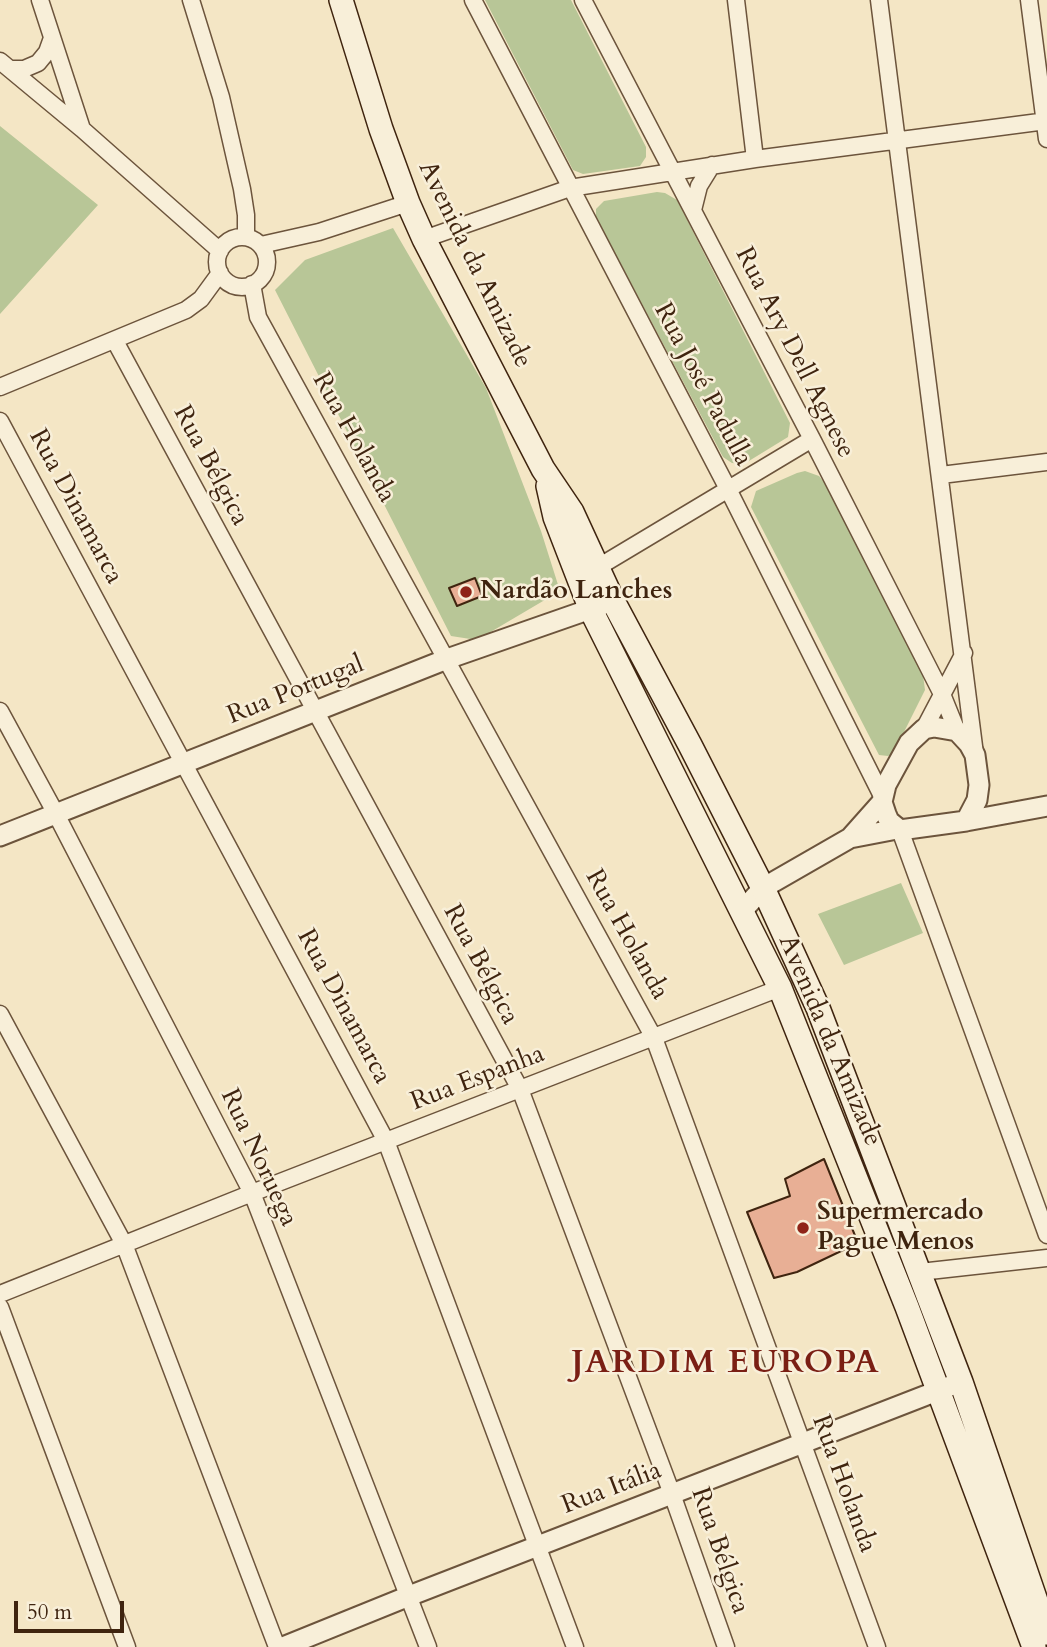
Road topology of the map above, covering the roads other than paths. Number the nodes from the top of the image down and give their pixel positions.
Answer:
1 (40, 0) edge
2 (191, 0) edge
3 (341, 0) edge
4 (473, 0) edge
5 (583, 0) edge
6 (736, 0) edge
7 (879, 0) edge
8 (1029, 0) edge
9 (51, 38) junction
10 (5, 65) edge
11 (1046, 121) edge
12 (82, 129) junction
13 (1047, 139) edge
14 (896, 141) junction
15 (755, 159) junction
16 (712, 165) junction
17 (671, 171) junction
18 (570, 188) junction
19 (408, 203) junction
20 (693, 210) junction
21 (424, 239) junction
22 (253, 241) junction
23 (220, 251) junction
24 (220, 273) junction
25 (252, 284) junction
26 (115, 341) junction
27 (0, 387) edge
28 (0, 421) edge
29 (812, 439) junction
30 (1047, 462) edge
31 (941, 475) junction
32 (728, 489) junction
33 (588, 573) junction
34 (613, 601) junction
35 (591, 610) junction
36 (964, 653) junction
37 (447, 659) junction
38 (942, 694) junction
39 (0, 711) edge
40 (315, 711) junction
41 (924, 729) junction
42 (957, 731) junction
43 (975, 755) junction
44 (186, 764) junction
45 (979, 785) junction
46 (882, 799) junction
47 (1047, 806) edge
48 (1020, 810) junction
49 (56, 814) junction
50 (966, 821) junction
51 (898, 829) junction
52 (0, 836) edge
53 (850, 838) junction
54 (763, 888) junction
55 (743, 911) junction
56 (780, 988) junction
57 (818, 1008) junction
58 (0, 1014) edge
59 (654, 1038) junction
60 (520, 1089) junction
61 (386, 1141) junction
62 (252, 1193) junction
63 (1047, 1235) edge
64 (124, 1244) junction
65 (1047, 1258) edge
66 (919, 1272) junction
67 (0, 1294) edge
68 (0, 1307) edge
69 (961, 1382) junction
70 (939, 1391) junction
71 (802, 1443) junction
72 (673, 1493) junction
73 (539, 1546) junction
74 (1031, 1589) edge
75 (409, 1596) junction
76 (1047, 1633) edge
77 (127, 1647) edge
78 (277, 1647) edge
79 (282, 1647) edge
80 (428, 1647) edge
81 (575, 1647) edge
82 (726, 1647) edge
83 (877, 1647) edge
84 (1034, 1647) edge

1 - 9 street
2 - 22 street
3 - 19 main road, Avenida da Amizade
4 - 18 street, Rua José Padulla
5 - 17 street, Rua Ary Dell Agnese
6 - 15 street
7 - 14 street
8 - 11 street
9 - 10 street
9 - 12 street
10 - 12 street
11 - 13 street
11 - 14 street
12 - 23 street
14 - 15 street
14 - 31 street
15 - 16 street
16 - 17 street
16 - 20 street
17 - 18 street
17 - 20 street, Rua Ary Dell Agnese
18 - 21 street
18 - 32 street, Rua José Padulla
19 - 21 main road, Avenida da Amizade
19 - 22 street
20 - 29 street, Rua Ary Dell Agnese
21 - 33 main road, Avenida da Amizade
22 - 23 street
22 - 25 street
23 - 24 street
24 - 25 street
24 - 26 street
25 - 37 street, Rua Holanda
26 - 27 street
26 - 40 street, Rua Bélgica
28 - 44 street, Rua Dinamarca
29 - 32 street
29 - 38 street, Rua Ary Dell Agnese
30 - 31 street
31 - 36 street
32 - 33 street
32 - 46 street, Rua José Padulla
33 - 34 main road, Avenida da Amizade
33 - 35 main road, Avenida da Amizade
34 - 35 street, Rua Portugal
34 - 54 main road, Avenida da Amizade
35 - 37 street, Rua Portugal
35 - 55 main road, Avenida da Amizade
36 - 38 street
36 - 43 street
37 - 40 street, Rua Portugal
37 - 59 street, Rua Holanda
38 - 41 street
38 - 42 street, Rua Ary Dell Agnese
39 - 49 street, Rua Noruega
40 - 44 street, Rua Portugal
40 - 60 street, Rua Bélgica
41 - 42 street
41 - 46 street
42 - 43 street
43 - 45 street
44 - 49 street, Rua Portugal
44 - 61 street, Rua Dinamarca
45 - 48 street
45 - 50 street
46 - 51 street
46 - 53 street
47 - 48 street
48 - 50 street
49 - 52 street, Rua Portugal
49 - 62 street, Rua Noruega
50 - 51 street
51 - 53 street
51 - 63 street
53 - 54 street
54 - 55 street
54 - 57 main road, Avenida da Amizade
55 - 56 main road, Avenida da Amizade
56 - 57 main road
56 - 59 street, Rua Espanha
56 - 70 main road, Avenida da Amizade
57 - 66 main road, Avenida da Amizade
58 - 64 street
59 - 60 street, Rua Espanha
59 - 71 street, Rua Holanda
60 - 61 street, Rua Espanha
60 - 72 street, Rua Bélgica
61 - 62 street, Rua Espanha
61 - 73 street, Rua Dinamarca
62 - 64 street, Rua Espanha
62 - 75 street, Rua Noruega
64 - 67 street, Rua Espanha
64 - 78 street
65 - 66 street
66 - 69 main road, Avenida da Amizade
68 - 77 street
69 - 70 street, Rua Itália
69 - 74 main road, Avenida da Amizade
70 - 71 street, Rua Itália
70 - 74 main road, Avenida da Amizade
71 - 72 street, Rua Itália
71 - 83 street, Rua Holanda
72 - 73 street, Rua Itália
72 - 82 street, Rua Bélgica
73 - 75 street, Rua Itália
73 - 81 street, Rua Dinamarca
74 - 76 main road, Avenida da Amizade
74 - 84 main road, Avenida da Amizade
75 - 79 street, Rua Itália
75 - 80 street, Rua Noruega

